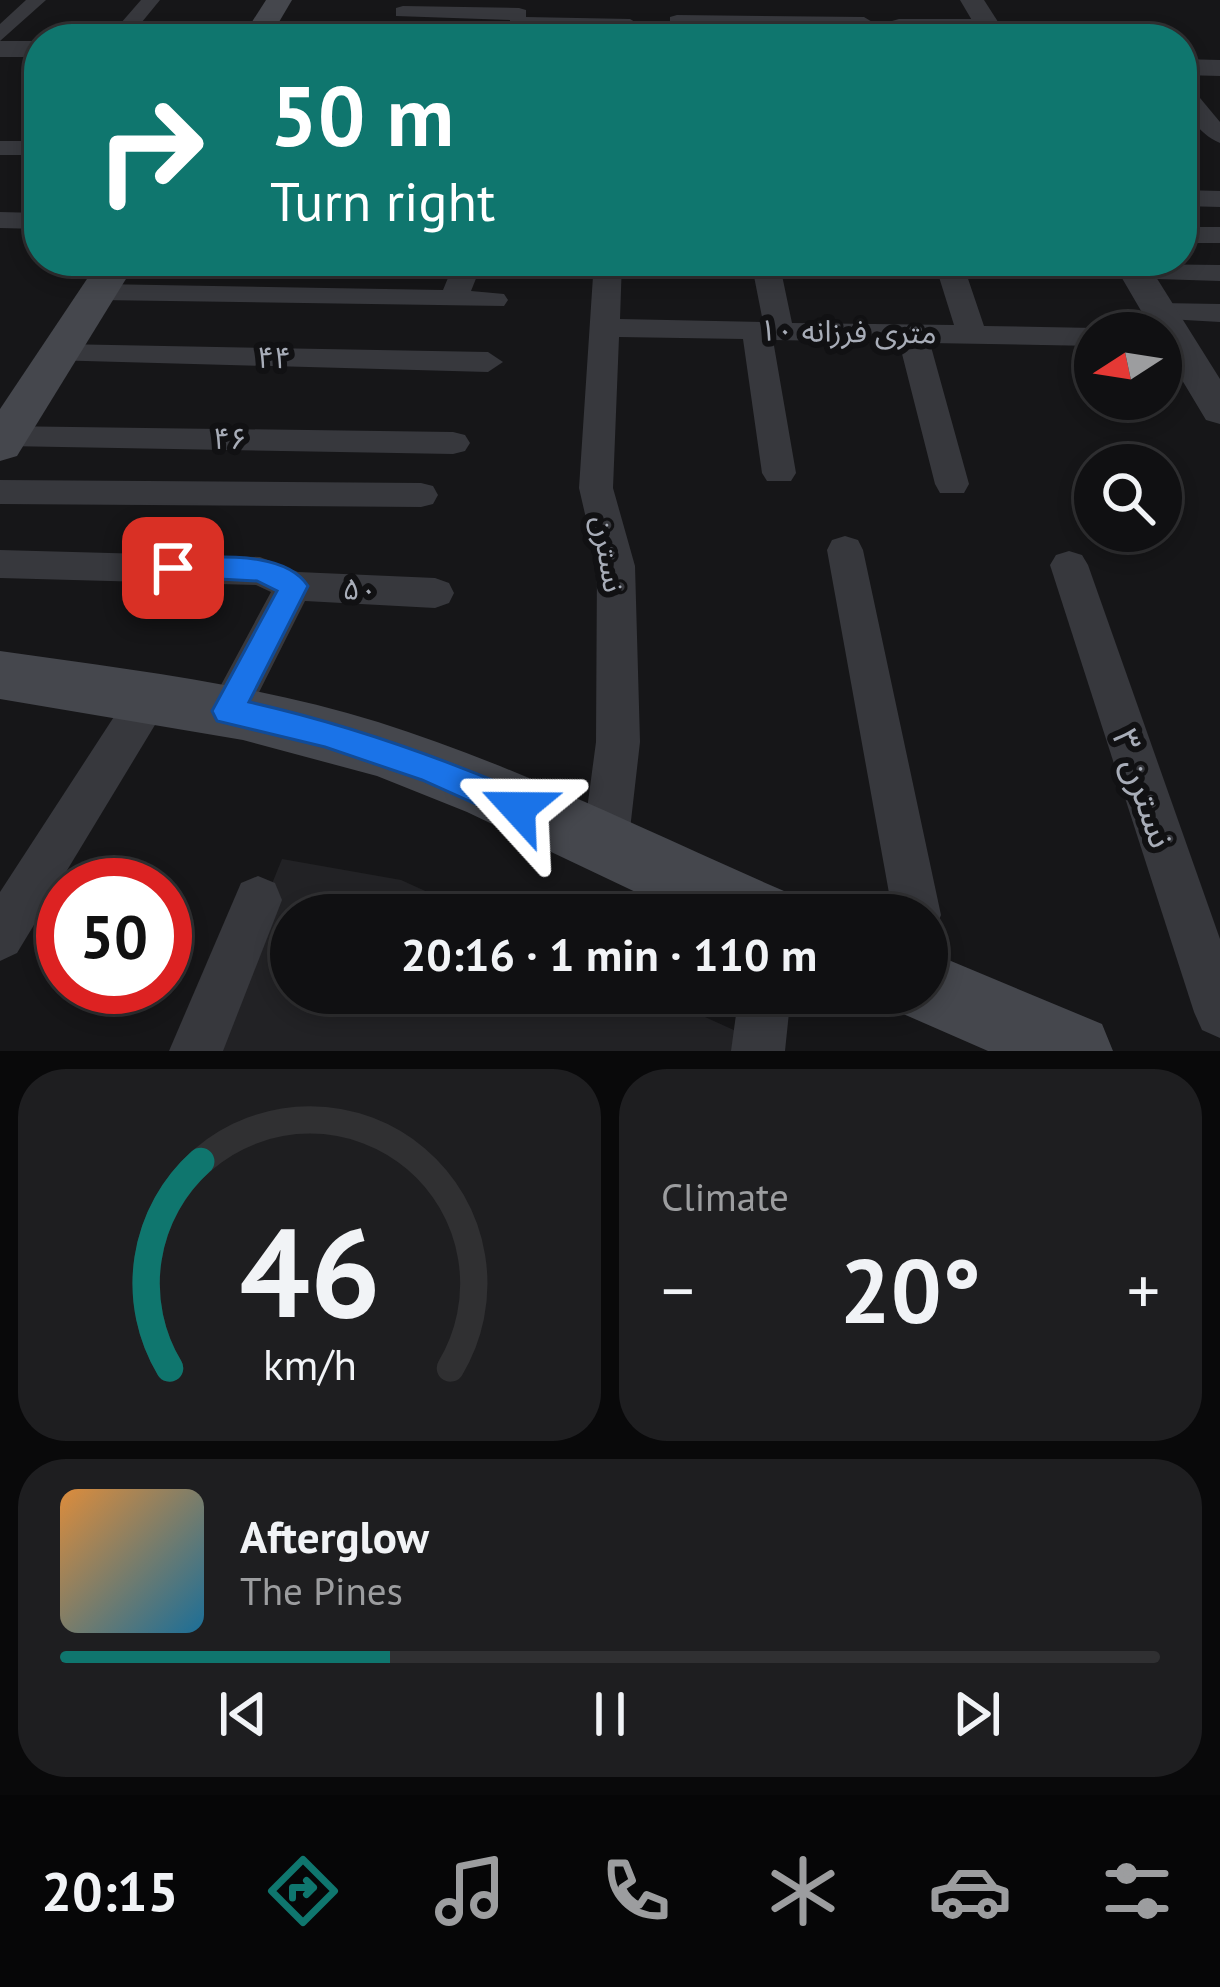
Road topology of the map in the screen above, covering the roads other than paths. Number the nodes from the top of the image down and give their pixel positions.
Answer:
1 (37, 0) edge
2 (152, 0) edge
3 (674, 10) edge
4 (404, 12) dead end
5 (764, 16) edge
6 (518, 19) edge
7 (864, 23) dead end
8 (130, 24) edge
9 (606, 24) edge
10 (0, 35) edge
11 (1197, 109) edge
12 (1220, 136) edge
13 (304, 276) edge
14 (463, 276) edge
15 (607, 276) edge
16 (766, 276) edge
17 (953, 276) edge
18 (1138, 276) edge
19 (109, 277) edge
20 (299, 296) junction
21 (454, 299) junction
22 (494, 300) dead end
23 (1157, 312) edge
24 (1220, 313) edge
25 (1182, 325) edge
26 (602, 328) junction
27 (768, 331) junction
28 (912, 333) junction
29 (972, 334) junction
30 (1074, 336) edge
31 (60, 353) junction
32 (1182, 354) edge
33 (488, 362) dead end
34 (1220, 412) edge
35 (5, 431) edge
36 (453, 443) dead end
37 (779, 473) dead end
38 (952, 484) dead end
39 (0, 492) edge
40 (421, 495) dead end
41 (845, 550) dead end
42 (0, 563) edge
43 (1069, 565) dead end
44 (294, 586) junction
45 (435, 593) dead end
46 (0, 675) edge
47 (149, 698) junction
48 (228, 711) junction
49 (605, 847) junction
50 (712, 894) edge
51 (912, 894) edge
52 (258, 900) dead end
53 (0, 936) edge
54 (948, 991) edge
55 (1220, 1012) edge
56 (762, 1014) edge
57 (196, 1051) edge
58 (758, 1051) edge
59 (1075, 1051) edge

1 - 10 street
2 - 8 street
3 - 5 street
4 - 6 street
5 - 7 street
6 - 9 street
11 - 12 street
13 - 20 street
14 - 21 street
15 - 26 street, نسترن
16 - 27 street
17 - 29 street
18 - 23 street
19 - 20 street
19 - 31 main road
20 - 21 street
21 - 22 street
24 - 25 street
26 - 27 street, ۱۰ متری فرزانه
26 - 49 street, نسترن
27 - 28 street, ۱۰ متری فرزانه
27 - 37 street
28 - 29 street, ۱۰ متری فرزانه
28 - 38 street
29 - 30 street, ۱۰ متری فرزانه
31 - 33 street, ۴۴
31 - 35 main road
32 - 34 street
35 - 36 street, ۴۶
39 - 40 street
41 - 51 street
42 - 44 street, ۵۰
43 - 55 street, نسترن ۳
44 - 45 street, ۵۰
44 - 48 street
46 - 47 main road
47 - 48 main road
47 - 53 street
48 - 49 main road
49 - 50 main road
52 - 57 street
54 - 59 main road
56 - 58 street

